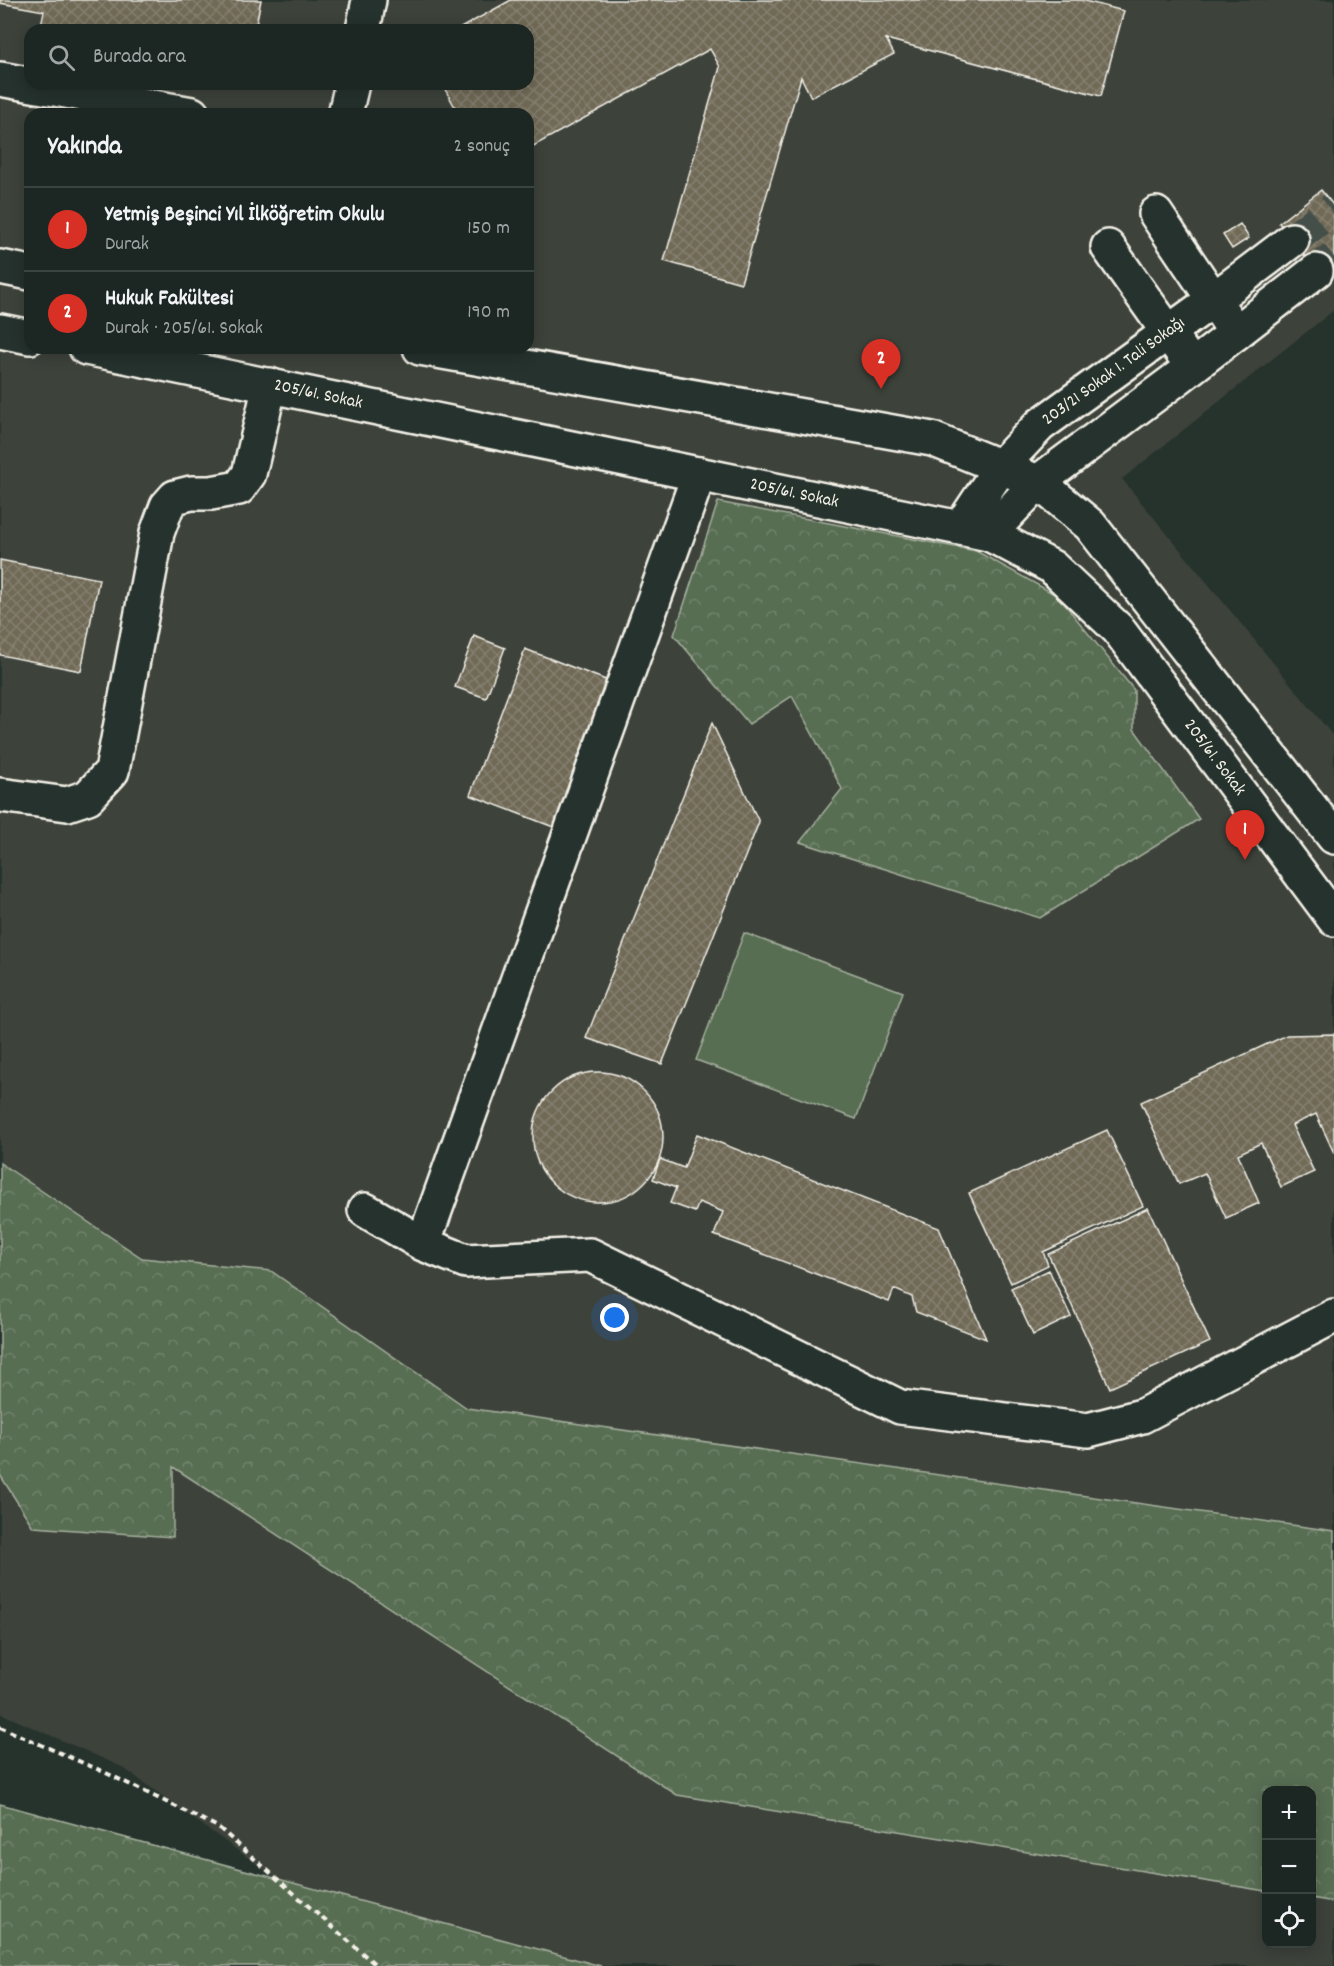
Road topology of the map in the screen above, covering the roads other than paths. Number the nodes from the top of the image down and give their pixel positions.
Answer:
1 (369, 0) edge
2 (364, 24) edge
3 (0, 79) edge
4 (24, 83) edge
5 (60, 90) edge
6 (351, 90) edge
7 (159, 108) edge
8 (346, 108) edge
9 (1156, 214) dead end
10 (1292, 240) tunnel mouth
11 (1108, 247) dead end
12 (0, 267) edge
13 (1316, 271) tunnel mouth
14 (24, 272) edge
15 (1214, 300) junction
16 (0, 331) edge
17 (1168, 332) junction
18 (1236, 333) junction
19 (24, 336) edge
20 (116, 354) edge
21 (454, 354) edge
22 (1192, 366) junction
23 (270, 385) junction
24 (1002, 465) junction
25 (699, 474) junction
26 (1038, 482) junction
27 (975, 531) junction
28 (0, 795) edge
29 (1334, 837) edge
30 (1334, 919) edge
31 (365, 1210) dead end
32 (423, 1244) junction
33 (1334, 1316) edge

1 - 2 main road
3 - 4 main road
5 - 7 main road
6 - 8 main road
9 - 15 main road
10 - 15 main road, 203/21 Sokak 1. Tali Sokağı
11 - 17 main road
12 - 14 main road
13 - 18 main road
15 - 17 main road, 203/21 Sokak 1. Tali Sokağı
15 - 18 main road
16 - 19 main road
17 - 22 main road
17 - 24 main road, 203/21 Sokak 1. Tali Sokağı
18 - 22 main road
20 - 23 main road, 205/61. Sokak
21 - 24 main road
22 - 26 main road
23 - 25 main road, 205/61. Sokak
23 - 28 main road
24 - 26 main road
24 - 27 main road, 203/21 Sokak 1. Tali Sokağı
25 - 27 main road, 205/61. Sokak
25 - 32 main road
26 - 27 main road
26 - 29 main road
27 - 30 main road, 205/61. Sokak
31 - 32 main road
32 - 33 main road

